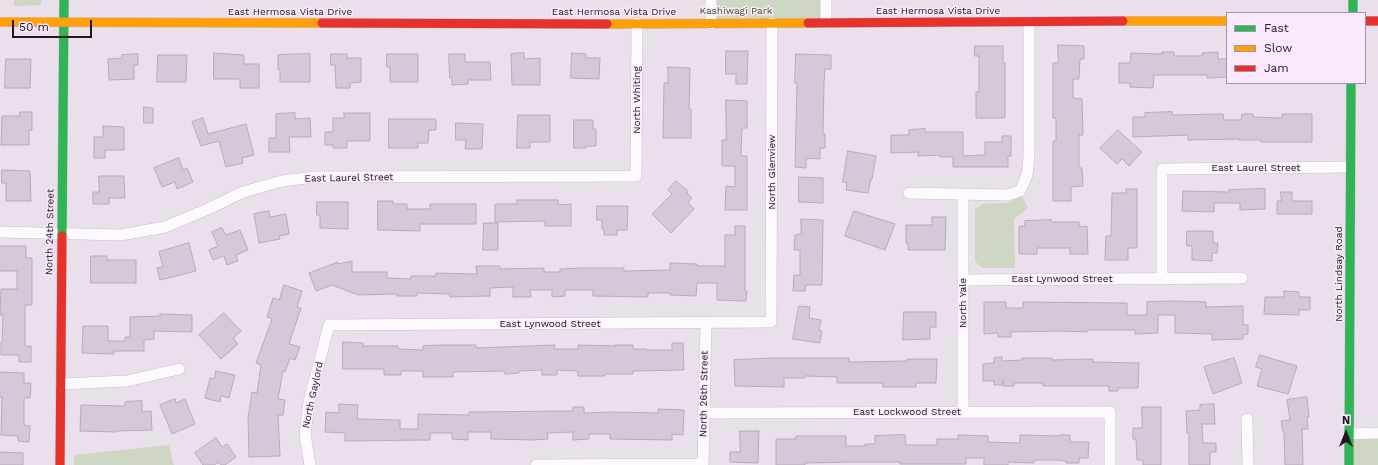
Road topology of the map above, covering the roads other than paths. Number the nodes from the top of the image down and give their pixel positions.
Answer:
1 (64, 0) edge
2 (711, 0) edge
3 (826, 0) edge
4 (1353, 0) edge
5 (1353, 12) edge
6 (1226, 21) edge
7 (1366, 21) edge
8 (1378, 21) edge
9 (0, 22) edge
10 (64, 22) junction
11 (826, 22) junction
12 (637, 23) junction
13 (772, 23) junction
14 (1029, 23) junction
15 (711, 24) junction
16 (1352, 84) edge
17 (1350, 167) junction
18 (636, 176) joint
19 (909, 193) dead end
20 (963, 194) junction
21 (0, 232) edge
22 (61, 234) junction
23 (1162, 278) junction
24 (1242, 278) dead end
25 (963, 280) junction
26 (771, 322) joint
27 (706, 323) junction
28 (329, 325) joint
29 (180, 369) dead end
30 (61, 384) junction
31 (963, 412) junction
32 (703, 413) junction
33 (1247, 419) dead end
34 (1378, 433) edge
35 (1350, 434) junction
36 (703, 464) edge
37 (60, 465) edge
38 (310, 465) edge
39 (536, 465) edge
40 (1110, 465) edge
41 (1248, 465) edge
42 (1349, 465) edge

1 - 10 street, North 24th Street
2 - 15 street
3 - 11 street
4 - 5 street
6 - 14 street, East Hermosa Vista Drive
7 - 8 street
9 - 10 street, East Hermosa Vista Drive
10 - 12 street, East Hermosa Vista Drive
10 - 22 street, North 24th Street
11 - 13 street, East Hermosa Vista Drive
11 - 14 street, East Hermosa Vista Drive
12 - 15 street, East Hermosa Vista Drive
12 - 18 street, North Whiting
13 - 15 street, East Hermosa Vista Drive
13 - 26 street, North Glenview
14 - 20 street
16 - 17 street, North Lindsay Road
17 - 23 street, East Laurel Street
17 - 35 street, North Lindsay Road
18 - 22 street, East Laurel Street
19 - 20 street
20 - 25 street, North Yale
21 - 22 street, East Laurel Street
22 - 30 street, North 24th Street
23 - 24 street, East Lynwood Street
23 - 25 street, East Lynwood Street
25 - 31 street, North Yale
26 - 27 street, East Lynwood Street
27 - 28 street, East Lynwood Street
27 - 32 street, North 26th Street
28 - 38 street, North Gaylord
29 - 30 street
30 - 37 street, North 24th Street
31 - 32 street, East Lockwood Street
31 - 40 street, East Lockwood Street
32 - 36 street, North 26th Street
33 - 41 street
34 - 35 street
35 - 42 street, North Lindsay Road
36 - 39 street

